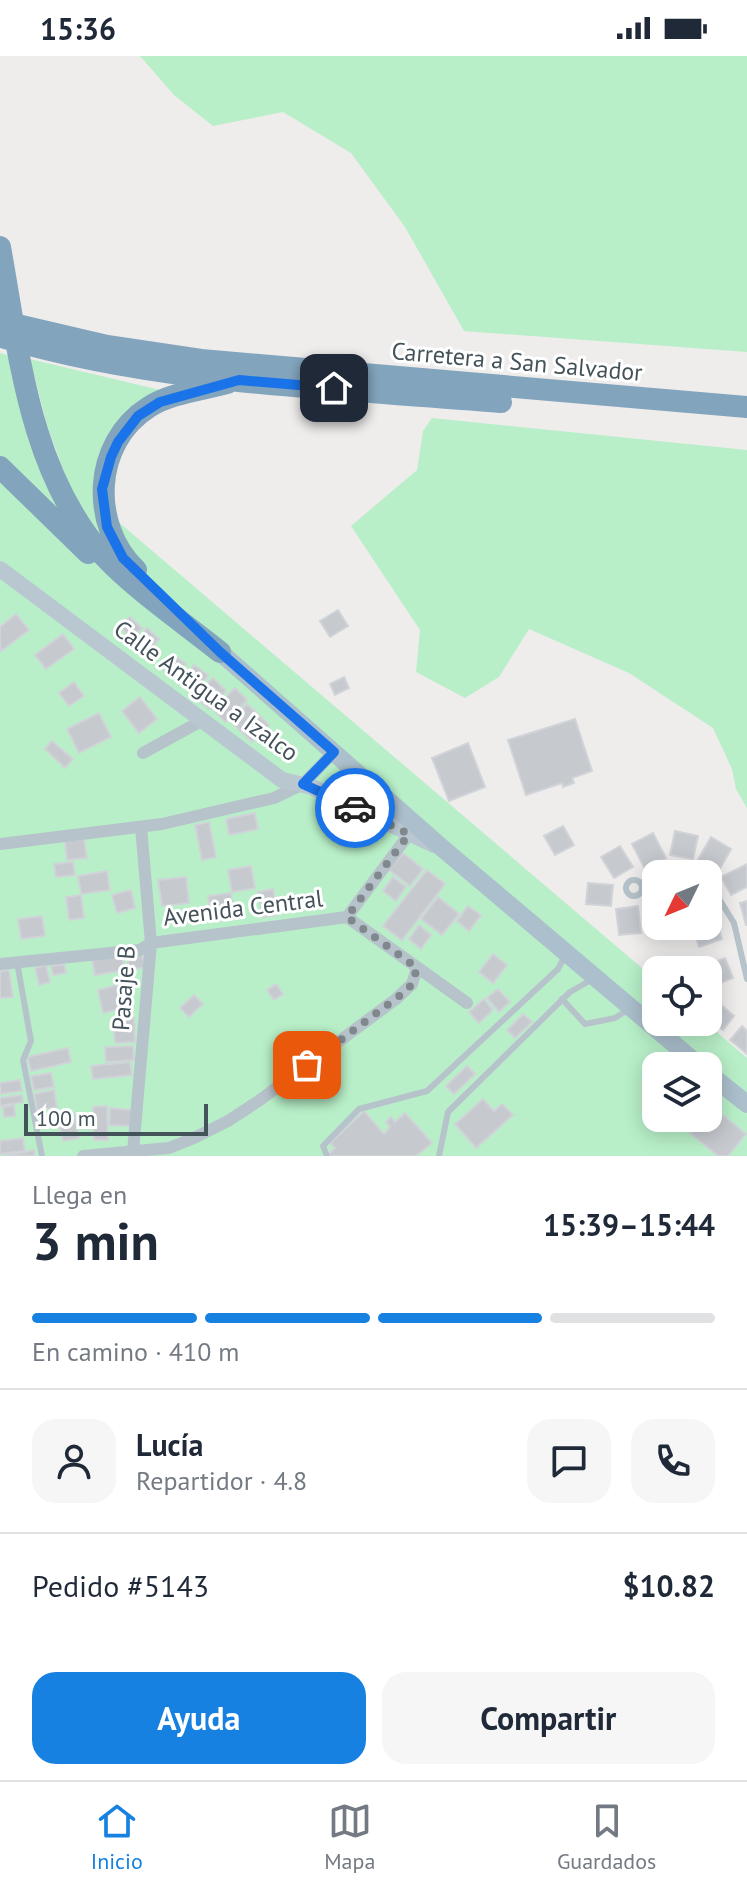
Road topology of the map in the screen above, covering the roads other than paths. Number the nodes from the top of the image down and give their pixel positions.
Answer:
1 (0, 247) edge
2 (6, 314) edge
3 (0, 336) edge
4 (239, 380) junction
5 (747, 407) edge
6 (747, 419) edge
7 (0, 467) edge
8 (0, 569) edge
9 (220, 652) junction
10 (203, 720) junction
11 (334, 752) junction
12 (143, 753) dead end
13 (303, 784) junction
14 (141, 827) junction
15 (409, 834) junction
16 (0, 844) edge
17 (441, 847) junction
18 (722, 904) edge
19 (347, 917) junction
20 (151, 943) junction
21 (566, 954) junction
22 (17, 962) junction
23 (0, 964) edge
24 (417, 968) junction
25 (594, 978) junction
26 (747, 979) edge
27 (562, 999) junction
28 (467, 1003) dead end
29 (631, 1009) junction
30 (683, 1052) edge
31 (722, 1084) edge
32 (747, 1104) edge
33 (133, 1152) junction
34 (42, 1156) edge
35 (83, 1156) edge
36 (327, 1156) edge
37 (439, 1156) edge

1 - 2 highway
2 - 5 highway, Carretera a San Salvador
2 - 9 highway
3 - 4 highway
4 - 6 highway
4 - 9 highway
7 - 9 highway
8 - 10 street, Calle Antigua a Izalco
9 - 11 main road
10 - 12 street
10 - 13 street, Calle Antigua a Izalco
11 - 13 street
11 - 17 main road
13 - 14 street
13 - 15 street, Calle Antigua a Izalco
14 - 16 street
14 - 20 street, Pasaje B
15 - 17 street, Calle Antigua a Izalco
15 - 19 street
17 - 21 main road
18 - 26 lane
19 - 20 street, Avenida Central
19 - 24 street, Avenida Central
20 - 22 street, Avenida Central
20 - 33 street, Pasaje B
21 - 25 main road
21 - 36 lane
22 - 23 street, Avenida Central
22 - 34 lane
24 - 28 street, Avenida Central
24 - 33 street
25 - 27 lane
25 - 29 main road
27 - 29 lane
27 - 37 lane
29 - 30 main road
31 - 32 main road
33 - 35 street

